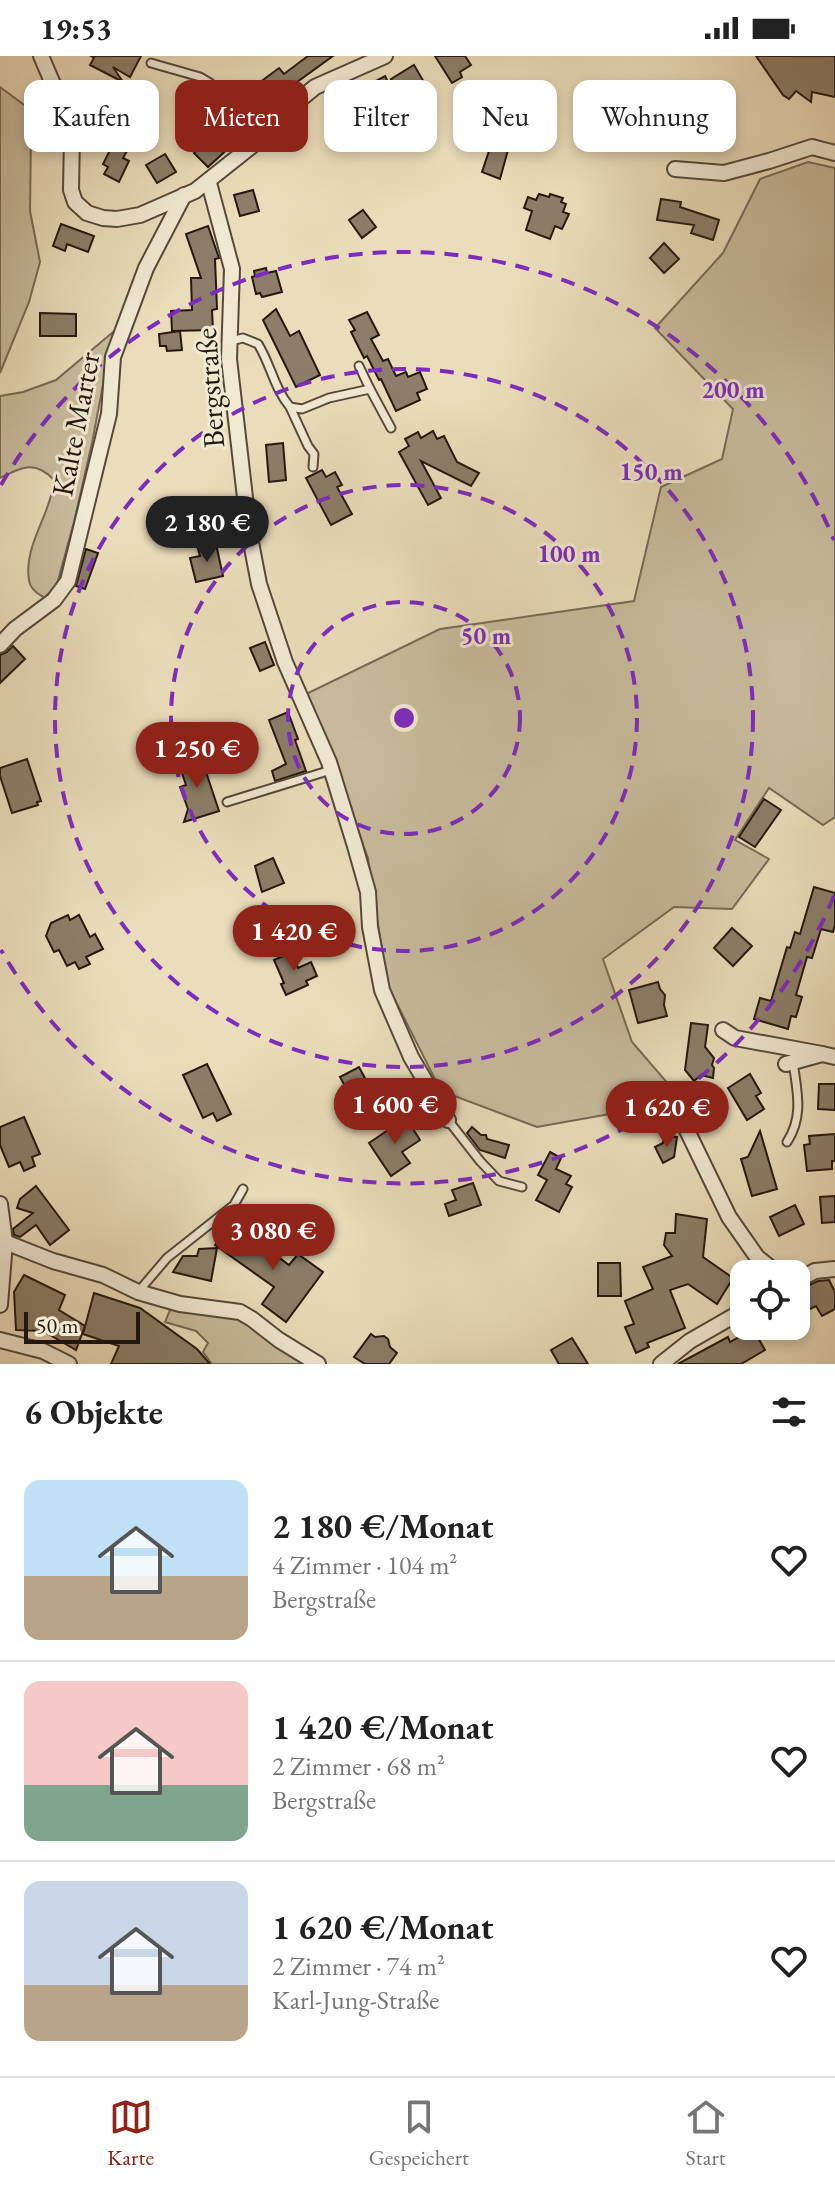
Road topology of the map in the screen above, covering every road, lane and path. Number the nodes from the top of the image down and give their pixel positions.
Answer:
1 (41, 56) edge
2 (385, 56) edge
3 (151, 63) dead end
4 (205, 80) edge
5 (308, 93) edge
6 (245, 152) edge
7 (835, 153) edge
8 (675, 169) dead end
9 (209, 183) junction
10 (190, 193) junction
11 (231, 341) junction
12 (359, 366) dead end
13 (370, 389) junction
14 (290, 407) junction
15 (391, 428) dead end
16 (313, 467) dead end
17 (0, 645) edge
18 (331, 770) junction
19 (227, 802) dead end
20 (723, 1030) dead end
21 (828, 1056) edge
22 (790, 1063) joint
23 (448, 1120) joint
24 (682, 1120) dead end
25 (787, 1142) dead end
26 (522, 1187) dead end
27 (243, 1189) dead end
28 (0, 1204) edge
29 (5, 1242) junction
30 (761, 1260) edge
31 (835, 1269) edge
32 (810, 1274) edge
33 (138, 1292) junction
34 (0, 1305) edge
35 (730, 1318) edge
36 (0, 1340) edge
37 (69, 1364) edge
38 (318, 1364) edge
39 (661, 1364) edge

1 - 10 street
2 - 5 street
3 - 4 lane
6 - 9 street
7 - 8 street
9 - 10 street
9 - 11 street, Bergstraße
10 - 17 street, Kalte Marter
11 - 14 lane
11 - 18 street, Bergstraße
12 - 13 lane
13 - 14 lane
13 - 15 lane
14 - 16 lane
18 - 19 lane
18 - 23 street, Bergstraße
20 - 21 street
21 - 22 street
22 - 25 lane
23 - 26 lane
24 - 30 street
27 - 33 lane
28 - 29 street
29 - 33 street
29 - 34 street
31 - 32 street
33 - 38 street
35 - 39 street
36 - 37 street

